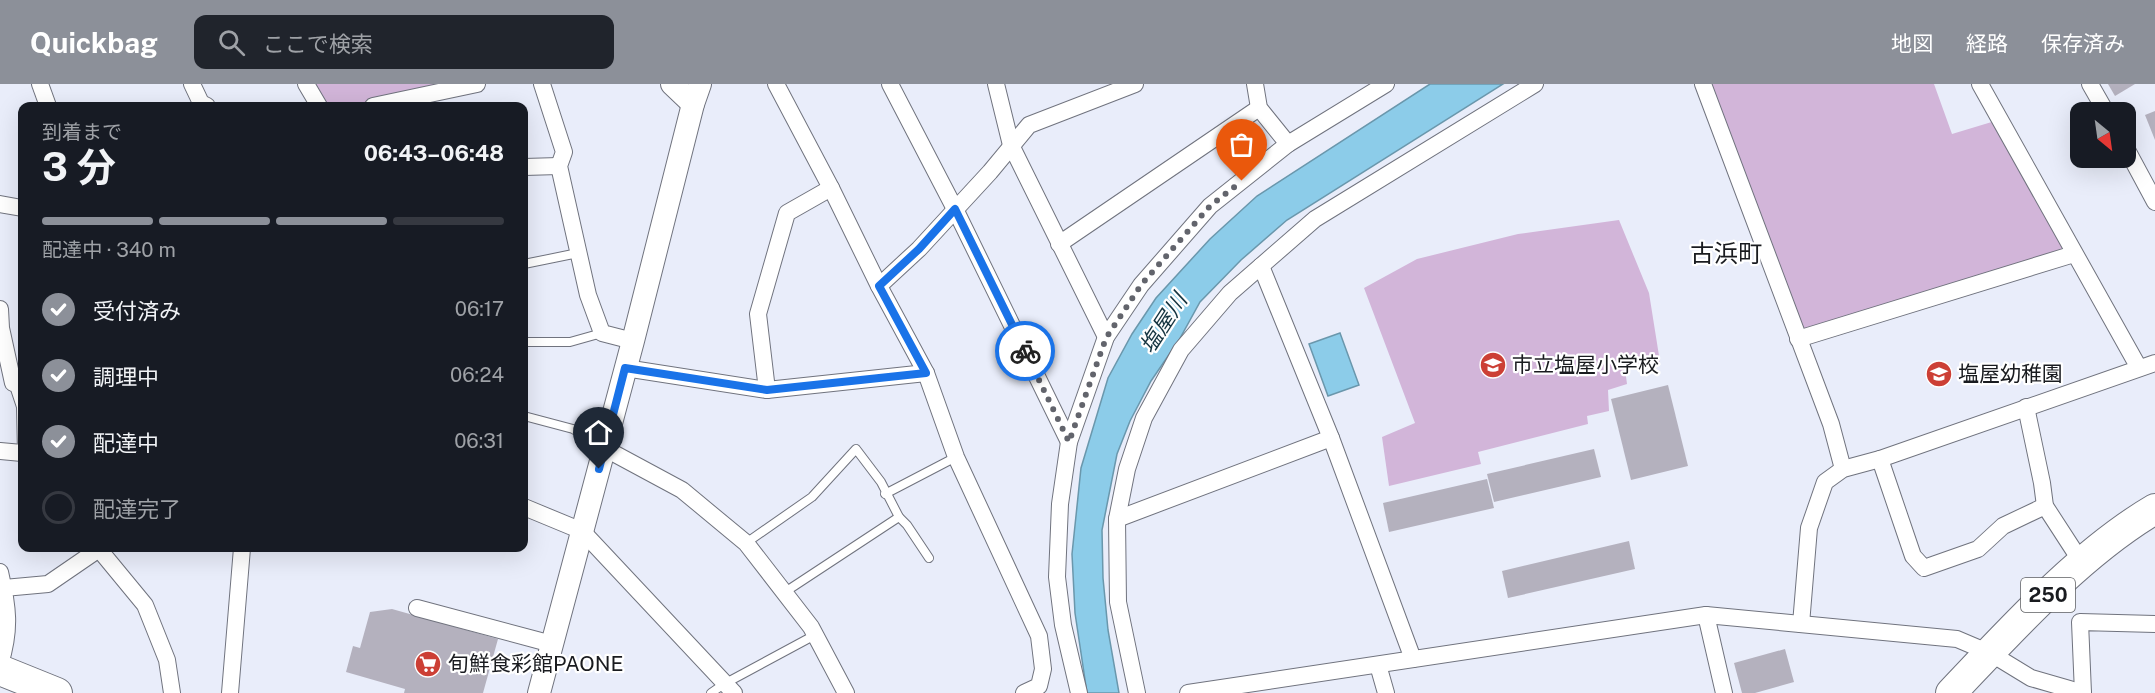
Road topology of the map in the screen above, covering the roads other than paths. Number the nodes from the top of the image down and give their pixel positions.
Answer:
1 (40, 84) edge
2 (192, 84) edge
3 (306, 84) edge
4 (477, 84) edge
5 (542, 84) edge
6 (672, 84) edge
7 (776, 84) edge
8 (890, 84) edge
9 (996, 84) edge
10 (1136, 84) edge
11 (1255, 84) edge
12 (1386, 84) edge
13 (1535, 84) edge
14 (1703, 84) edge
15 (1980, 84) edge
16 (2090, 84) edge
17 (1095, 91) edge
18 (697, 94) edge
19 (47, 102) edge
20 (199, 102) edge
21 (317, 102) edge
22 (392, 102) edge
23 (2100, 102) edge
24 (1259, 108) junction
25 (1288, 144) junction
26 (1011, 145) junction
27 (559, 166) junction
28 (2136, 166) edge
29 (528, 167) edge
30 (831, 188) junction
31 (2155, 201) edge
32 (0, 204) edge
33 (18, 207) edge
34 (955, 209) junction
35 (1059, 244) junction
36 (578, 253) junction
37 (2074, 254) junction
38 (528, 263) edge
39 (1261, 266) junction
40 (879, 286) junction
41 (0, 309) edge
42 (1, 328) edge
43 (602, 333) junction
44 (1106, 338) junction
45 (1798, 339) junction
46 (633, 341) junction
47 (528, 342) edge
48 (2155, 363) edge
49 (625, 368) junction
50 (2139, 368) junction
51 (926, 373) junction
52 (13, 383) joint
53 (767, 390) junction
54 (18, 398) edge
55 (2026, 407) junction
56 (528, 417) edge
57 (1330, 438) junction
58 (1069, 442) junction
59 (604, 448) junction
60 (0, 451) edge
61 (18, 453) edge
62 (956, 457) junction
63 (1880, 459) junction
64 (1843, 469) junction
65 (885, 494) junction
66 (2045, 506) junction
67 (2155, 508) edge
68 (528, 509) edge
69 (898, 517) junction
70 (1117, 519) junction
71 (582, 531) junction
72 (746, 543) junction
73 (93, 552) edge
74 (102, 552) edge
75 (242, 552) edge
76 (929, 558) dead end
77 (2082, 563) junction
78 (2, 580) edge
79 (785, 592) junction
80 (417, 608) dead end
81 (1706, 615) junction
82 (1801, 624) junction
83 (2155, 624) edge
84 (815, 635) junction
85 (552, 644) junction
86 (1990, 653) junction
87 (1413, 659) junction
88 (0, 664) edge
89 (1378, 665) junction
90 (0, 670) edge
91 (723, 690) edge
92 (57, 693) edge
93 (172, 693) edge
94 (230, 693) edge
95 (539, 693) edge
96 (846, 693) edge
97 (1024, 693) edge
98 (1079, 693) edge
99 (1137, 693) edge
100 (1188, 693) edge
101 (1386, 693) edge
102 (1724, 693) edge
103 (1951, 693) edge
104 (2083, 693) edge

1 - 19 street
2 - 20 street
3 - 21 street
4 - 22 street
5 - 27 street
6 - 18 street
7 - 30 street
8 - 34 street
9 - 26 street
10 - 17 street
11 - 24 street
12 - 25 street
13 - 39 street
14 - 45 street
15 - 37 street
16 - 23 street
17 - 26 street
18 - 46 street
24 - 25 street
24 - 35 street
25 - 44 street
26 - 34 street
26 - 35 street
27 - 29 street
27 - 36 street
28 - 31 street
30 - 40 street
30 - 53 street
32 - 33 street
34 - 40 street
34 - 58 street
35 - 44 street
36 - 38 lane
36 - 43 street
37 - 45 street
37 - 50 street
39 - 57 street
39 - 70 street
40 - 51 street
41 - 42 street
42 - 52 street
43 - 46 street
43 - 47 lane
44 - 58 street
45 - 64 street
46 - 49 street
48 - 50 street
49 - 53 street
49 - 59 street
50 - 55 street
51 - 53 street
51 - 62 street
52 - 54 lane
55 - 63 street
55 - 66 street
56 - 59 lane
57 - 70 street
57 - 87 street
58 - 98 street
59 - 71 street
59 - 72 street
60 - 61 street
62 - 65 lane
62 - 97 street
63 - 64 street
63 - 66 street
64 - 82 street
65 - 69 lane
65 - 72 lane
66 - 77 street
67 - 77 highway, 250
68 - 71 street
69 - 76 lane
69 - 79 lane
70 - 99 street
71 - 85 street
71 - 91 street
72 - 79 street
73 - 78 street
74 - 93 street
75 - 94 street
77 - 86 highway, 250
78 - 88 street
79 - 84 street
80 - 85 street
81 - 82 street
81 - 87 street
81 - 102 street
82 - 86 street
83 - 104 street
84 - 91 lane
84 - 96 street
85 - 95 street
86 - 103 highway, 250
86 - 104 street
87 - 89 street
89 - 100 street
89 - 101 street
90 - 92 highway

